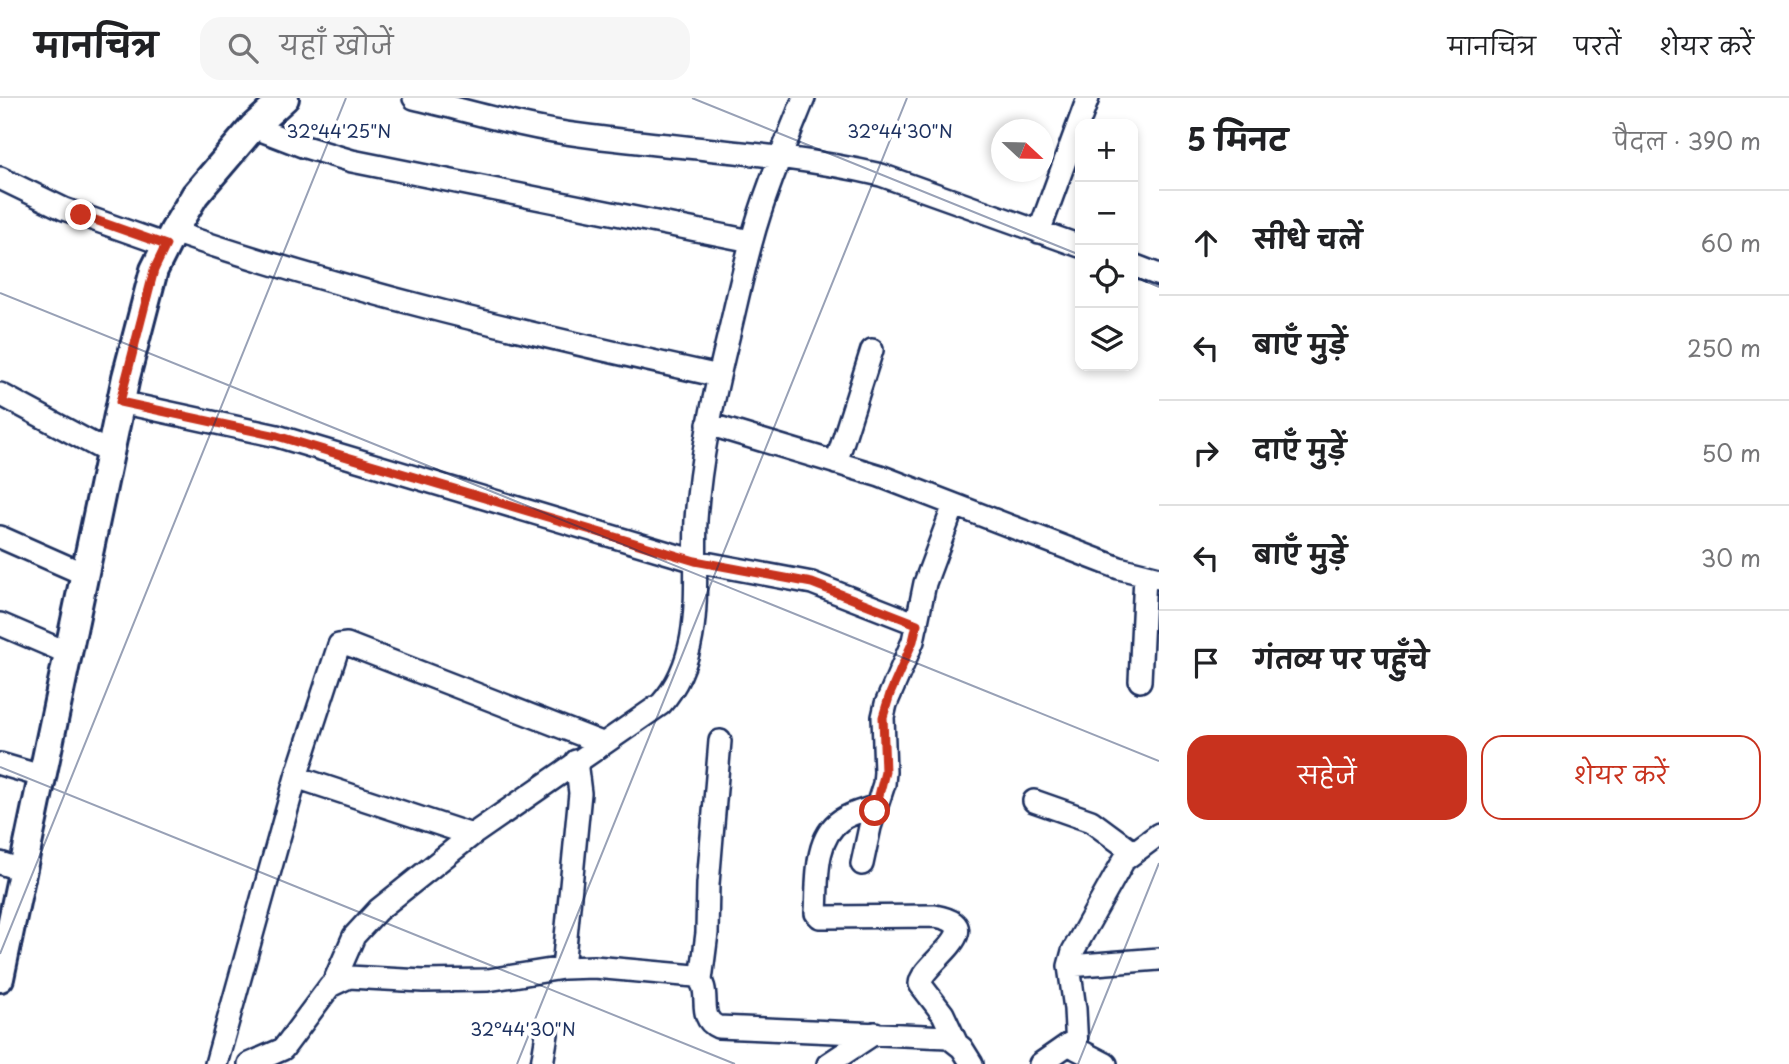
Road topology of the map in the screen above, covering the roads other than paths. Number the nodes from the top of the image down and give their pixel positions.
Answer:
1 (285, 98) edge
2 (414, 98) edge
3 (804, 98) edge
4 (1088, 98) edge
5 (253, 127) junction
6 (781, 158) junction
7 (0, 178) edge
8 (1039, 232) junction
9 (159, 239) junction
10 (751, 241) junction
11 (1075, 245) edge
12 (1138, 267) edge
13 (1159, 275) edge
14 (872, 350) dead end
15 (719, 376) junction
16 (0, 394) edge
17 (120, 402) junction
18 (708, 424) junction
19 (100, 447) junction
20 (836, 463) junction
21 (954, 505) junction
22 (0, 537) edge
23 (695, 561) junction
24 (74, 570) junction
25 (1152, 576) edge
26 (0, 624) edge
27 (917, 624) junction
28 (59, 649) junction
29 (1140, 681) dead end
30 (720, 741) dead end
31 (602, 743) junction
32 (576, 761) junction
33 (22, 771) edge
34 (296, 777) junction
35 (1034, 801) dead end
36 (877, 806) junction
37 (1159, 834) edge
38 (472, 835) junction
39 (1133, 852) junction
40 (862, 864) dead end
41 (9, 866) edge
42 (1159, 959) edge
43 (1069, 965) junction
44 (563, 968) junction
45 (0, 978) edge
46 (701, 979) junction
47 (333, 985) junction
48 (875, 1033) junction
49 (547, 1034) dead end
50 (1076, 1039) junction
51 (956, 1042) junction
52 (216, 1064) edge
53 (249, 1064) edge
54 (542, 1064) edge
55 (828, 1064) edge
56 (972, 1064) edge
57 (1040, 1064) edge
58 (1106, 1064) edge

1 - 5 street
2 - 6 street
3 - 6 street
4 - 8 street
5 - 9 street
5 - 10 street
6 - 8 street
6 - 10 street
7 - 9 street
8 - 11 street
9 - 15 street
9 - 17 street
10 - 15 street
12 - 13 street
14 - 20 street
15 - 18 street
16 - 19 street
17 - 19 street
17 - 23 street
18 - 20 street
18 - 23 street
19 - 24 street
20 - 21 street
21 - 25 street
21 - 27 street
22 - 24 street
23 - 27 street
23 - 31 street
24 - 28 street
25 - 29 street
26 - 28 street
27 - 36 street
28 - 33 street
30 - 46 street
31 - 32 street
31 - 34 street
32 - 38 street
32 - 44 street
33 - 41 street
34 - 38 street
34 - 52 street
35 - 39 street
36 - 40 street
36 - 51 street
37 - 39 street
38 - 47 street
39 - 43 street
41 - 45 street
42 - 43 street
43 - 50 street
44 - 46 street
44 - 47 street
46 - 48 street
47 - 53 street
48 - 51 street
48 - 55 street
49 - 54 street
50 - 57 street
50 - 58 street
51 - 56 street

